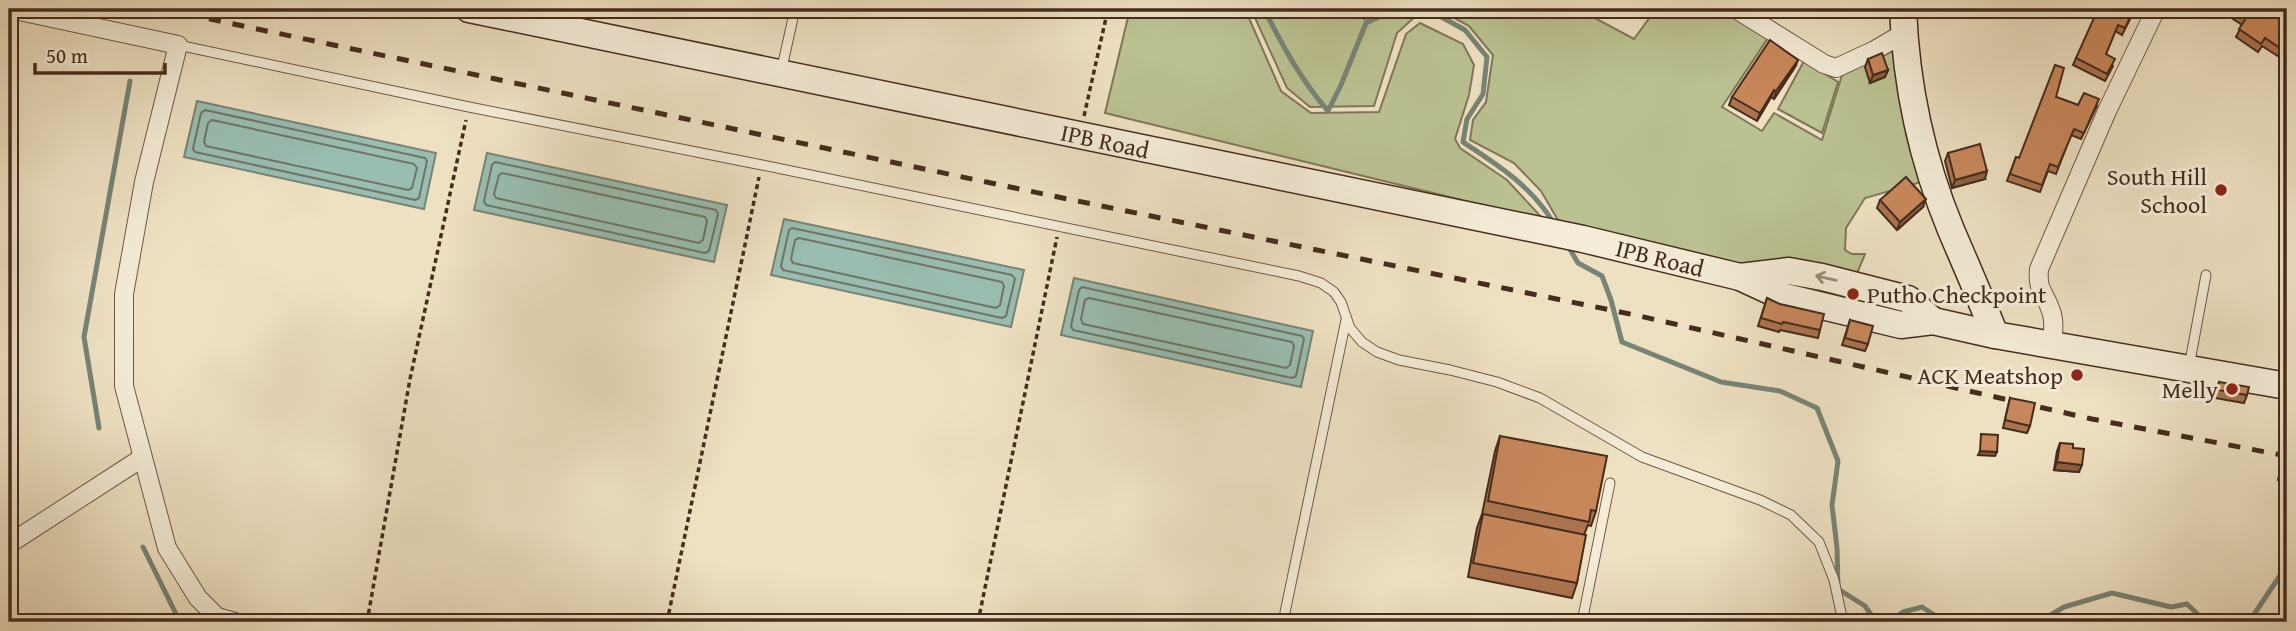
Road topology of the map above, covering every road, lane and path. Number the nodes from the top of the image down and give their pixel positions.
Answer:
1 (10, 9) edge
2 (795, 9) edge
3 (1108, 9) edge
4 (1736, 9) edge
5 (2156, 9) edge
6 (482, 10) edge
7 (1904, 21) edge
8 (178, 45) junction
9 (780, 72) junction
10 (469, 107) junction
11 (1080, 136) junction
12 (762, 165) junction
13 (1059, 228) junction
14 (2206, 275) dead end
15 (1346, 318) junction
16 (1995, 335) junction
17 (2052, 345) junction
18 (2188, 369) junction
19 (2287, 386) edge
20 (142, 458) junction
21 (1610, 484) dead end
22 (1583, 543) edge
23 (9, 544) edge
24 (1597, 546) junction
25 (235, 622) edge
26 (367, 622) edge
27 (667, 622) edge
28 (978, 622) edge
29 (1283, 622) edge
30 (1583, 622) edge
31 (1843, 622) edge

1 - 8 street
2 - 9 lane
3 - 11 path
4 - 7 street
5 - 17 street
6 - 9 street, IPB Road
7 - 16 street
8 - 10 lane
8 - 20 street
9 - 11 street, IPB Road
10 - 12 lane
10 - 26 path
11 - 16 street, IPB Road
12 - 13 lane
12 - 27 path
13 - 15 lane
13 - 28 path
14 - 18 lane
15 - 29 lane
15 - 31 lane
16 - 17 street, IPB Road
17 - 18 street, IPB Road
18 - 19 street, IPB Road
20 - 23 street
20 - 25 street
21 - 24 lane
22 - 24 lane
24 - 30 lane

